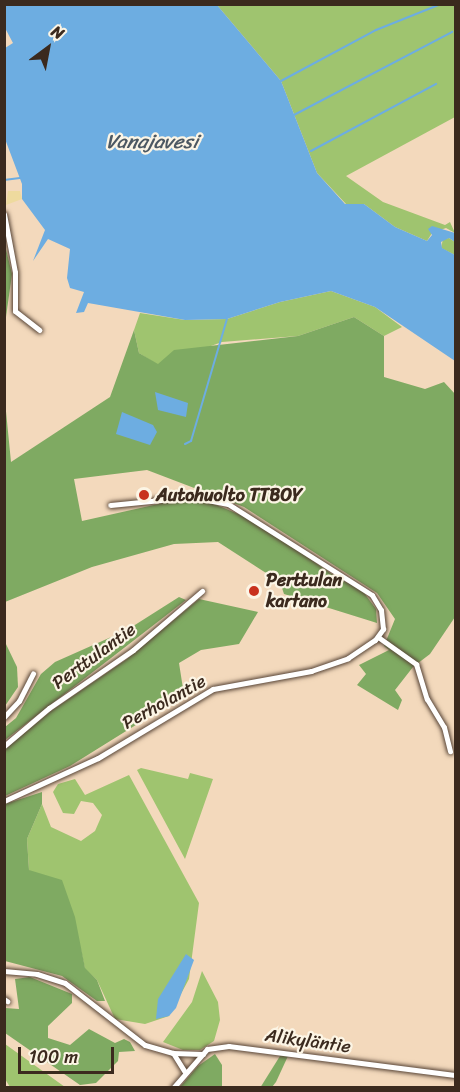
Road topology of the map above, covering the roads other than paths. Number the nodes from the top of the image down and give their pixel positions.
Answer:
1 (4, 214) edge
2 (39, 330) dead end
3 (110, 505) dead end
4 (202, 591) dead end
5 (378, 637) junction
6 (33, 673) dead end
7 (4, 717) edge
8 (4, 746) edge
9 (450, 751) dead end
10 (4, 801) edge
11 (4, 971) edge
12 (173, 1053) junction
13 (203, 1054) junction
14 (185, 1072) junction
15 (456, 1075) edge
16 (173, 1088) edge

1 - 2 street
3 - 5 street
4 - 8 street, Perttulantie
5 - 9 street
5 - 10 street, Perholantie
6 - 7 street, Perttulantie
11 - 12 street
12 - 13 street
12 - 14 street
13 - 14 street
13 - 15 street, Alikyläntie
14 - 16 street

